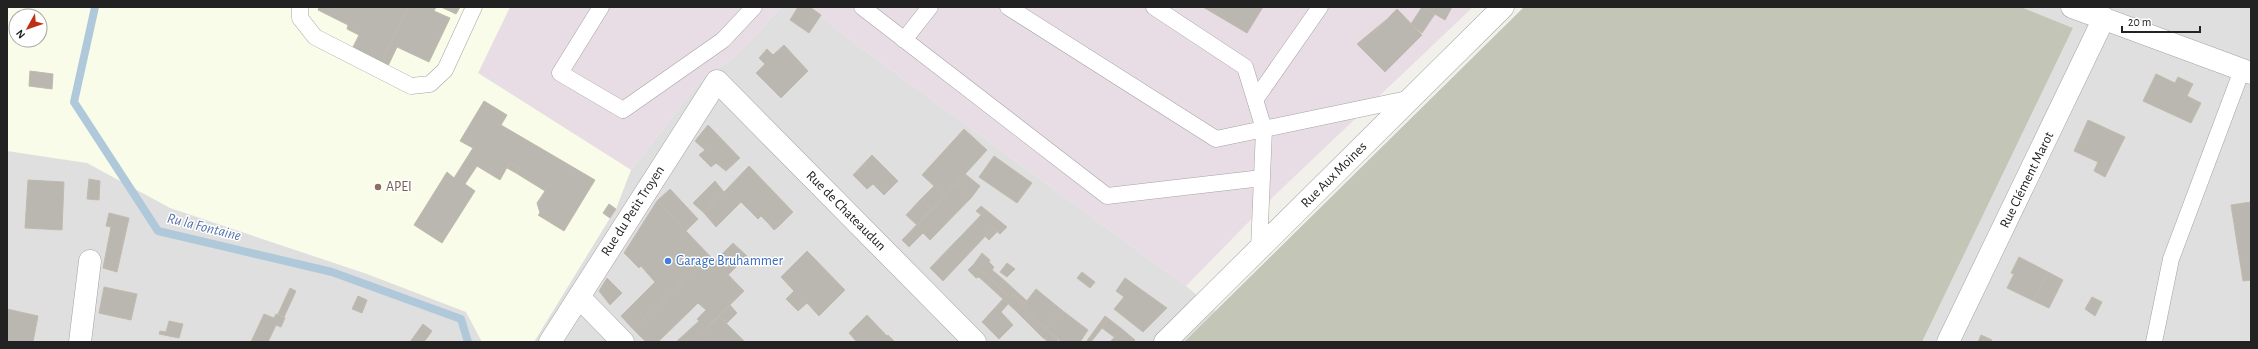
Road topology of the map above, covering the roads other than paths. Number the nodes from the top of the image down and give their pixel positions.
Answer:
1 (300, 7) edge
2 (474, 7) edge
3 (601, 7) edge
4 (754, 7) edge
5 (862, 7) edge
6 (930, 7) edge
7 (1008, 7) edge
8 (1154, 7) edge
9 (1320, 7) edge
10 (1503, 7) edge
11 (2072, 7) edge
12 (2104, 18) junction
13 (904, 40) junction
14 (2247, 71) edge
15 (717, 81) joint
16 (1412, 98) junction
17 (1255, 100) junction
18 (1264, 129) junction
19 (1262, 178) junction
20 (1259, 249) junction
21 (90, 260) dead end
22 (579, 296) junction
23 (80, 342) edge
24 (550, 342) edge
25 (623, 342) edge
26 (975, 342) edge
27 (1165, 342) edge
28 (1948, 342) edge
29 (2154, 342) edge

1 - 2 lane
3 - 4 lane
5 - 13 lane
6 - 13 lane
7 - 18 lane
8 - 17 lane
9 - 17 lane
10 - 16 street, Rue Aux Moines
11 - 12 street
12 - 14 street
12 - 28 street, Rue Clément Marot
13 - 19 lane
14 - 29 lane
15 - 22 street, Rue du Petit Troyen
15 - 26 street, Rue de Chateaudun
16 - 18 lane
16 - 20 street, Rue Aux Moines
17 - 18 lane
18 - 19 lane
19 - 20 lane
20 - 27 street, Rue Aux Moines
21 - 23 street
22 - 24 street, Rue du Petit Troyen
22 - 25 street

